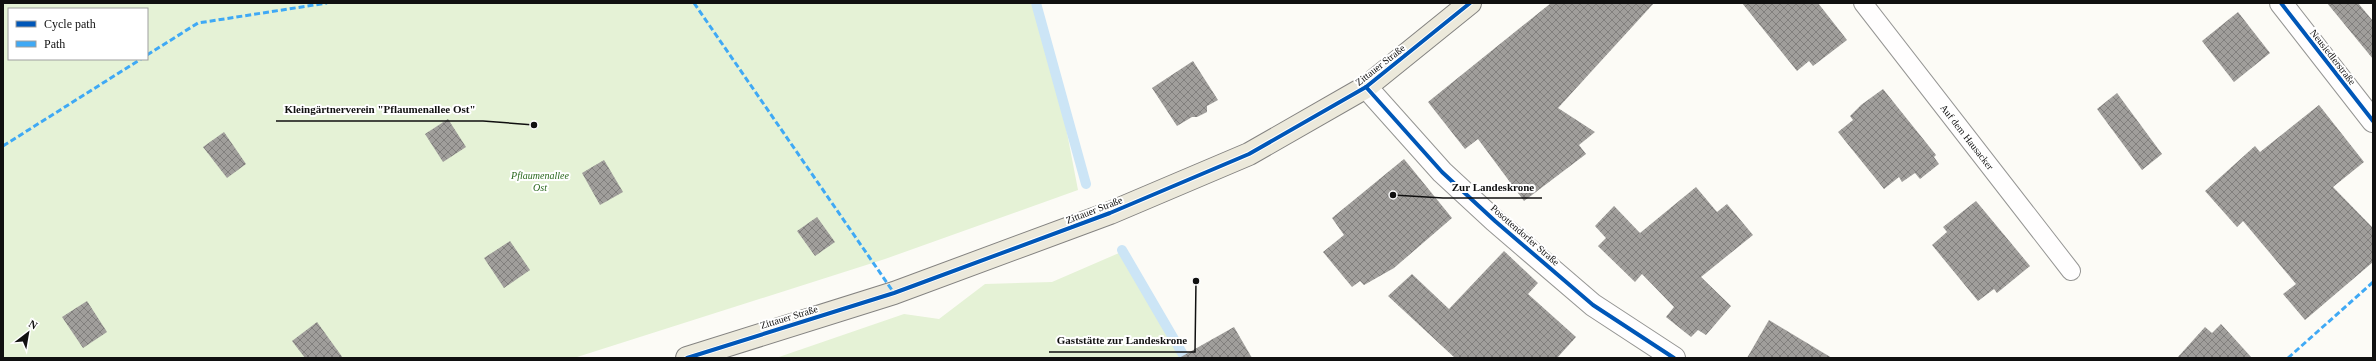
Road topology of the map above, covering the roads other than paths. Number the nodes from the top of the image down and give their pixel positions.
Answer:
1 (1470, 3) edge
2 (1863, 3) edge
3 (2281, 3) edge
4 (1366, 87) junction
5 (2373, 121) edge
6 (2071, 271) dead end
7 (687, 358) edge
8 (1674, 358) edge

1 - 4 main road, Zittauer Straße
2 - 6 lane, Auf dem Hausacker
3 - 5 street, Neusiedlerstraße
4 - 7 main road, Zittauer Straße
4 - 8 street, Posottendorfer Straße

